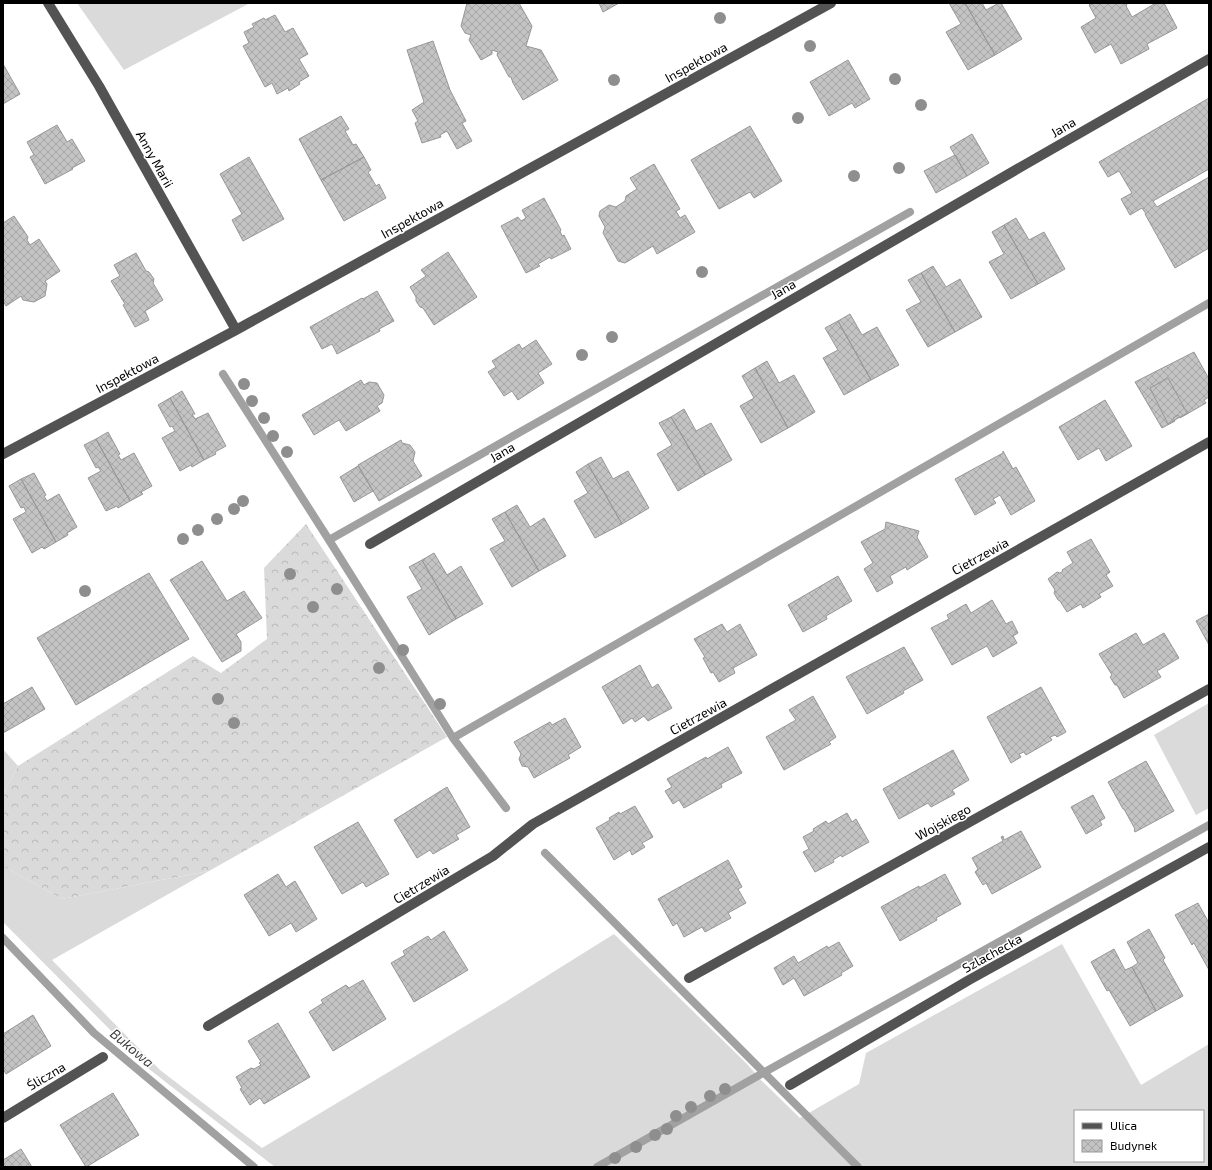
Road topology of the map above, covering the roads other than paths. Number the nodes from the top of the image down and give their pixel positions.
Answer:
1 (48, 3) edge
2 (831, 3) edge
3 (1209, 59) edge
4 (236, 330) junction
5 (1209, 442) edge
6 (3, 454) edge
7 (370, 544) dead end
8 (1209, 689) edge
9 (1209, 847) edge
10 (689, 978) dead end
11 (208, 1026) dead end
12 (103, 1057) dead end
13 (790, 1084) dead end
14 (3, 1118) edge

1 - 4 street, Anny Marii
2 - 4 street, Inspektowa
3 - 7 street, Jana
4 - 6 street, Inspektowa
5 - 11 street, Cietrzewia
8 - 10 street, Wojskiego
9 - 13 street, Szlachecka
12 - 14 street, Śliczna

